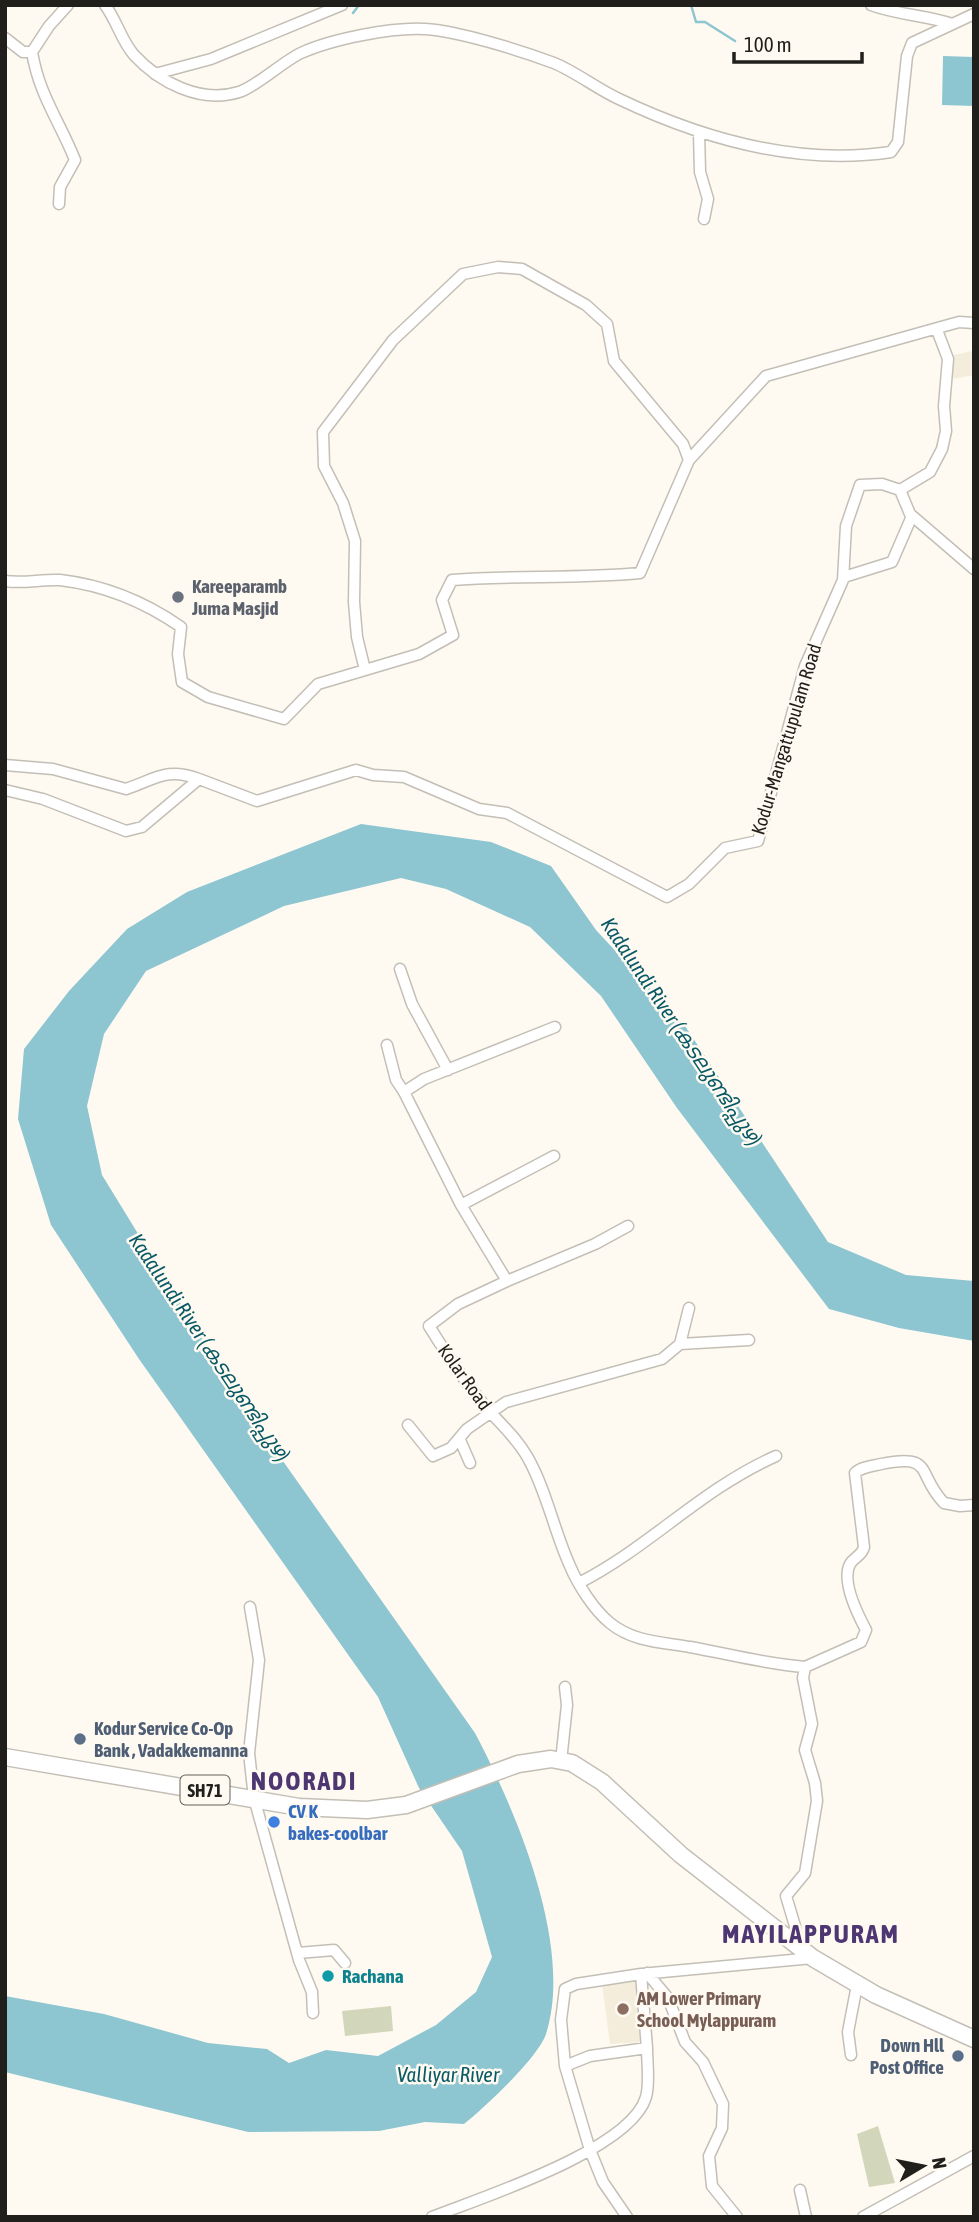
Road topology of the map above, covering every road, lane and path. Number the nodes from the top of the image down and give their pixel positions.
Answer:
1 (68, 5) edge
2 (105, 5) edge
3 (342, 5) edge
4 (871, 5) edge
5 (974, 13) edge
6 (953, 24) junction
7 (5, 38) edge
8 (32, 52) junction
9 (155, 74) junction
10 (699, 133) junction
11 (59, 204) dead end
12 (704, 219) dead end
13 (974, 323) edge
14 (937, 330) junction
15 (689, 460) junction
16 (900, 490) junction
17 (912, 516) junction
18 (974, 569) edge
19 (844, 577) junction
20 (5, 581) edge
21 (169, 608) dead end
22 (181, 626) junction
23 (365, 670) junction
24 (5, 765) edge
25 (198, 779) junction
26 (5, 790) edge
27 (400, 969) dead end
28 (555, 1027) dead end
29 (387, 1045) dead end
30 (448, 1070) junction
31 (404, 1092) junction
32 (554, 1156) dead end
33 (461, 1205) junction
34 (628, 1226) dead end
35 (507, 1281) junction
36 (689, 1308) dead end
37 (749, 1340) dead end
38 (680, 1344) junction
39 (491, 1413) junction
40 (408, 1425) dead end
41 (460, 1440) junction
42 (776, 1456) dead end
43 (470, 1463) dead end
44 (974, 1505) edge
45 (579, 1583) junction
46 (250, 1607) dead end
47 (805, 1667) junction
48 (565, 1687) dead end
49 (5, 1757) edge
50 (561, 1761) junction
51 (254, 1798) junction
52 (794, 1943) junction
53 (298, 1954) junction
54 (813, 1958) junction
55 (345, 1963) dead end
56 (644, 1974) junction
57 (857, 1985) junction
58 (313, 2013) dead end
59 (974, 2039) edge
60 (647, 2048) junction
61 (850, 2055) dead end
62 (565, 2066) junction
63 (590, 2150) junction
64 (974, 2156) edge
65 (800, 2190) dead end
66 (432, 2217) edge
67 (627, 2217) edge
68 (737, 2217) edge
69 (806, 2217) edge
70 (863, 2217) edge

1 - 8 street
2 - 9 street
3 - 9 street
4 - 6 street
5 - 6 street
6 - 10 street
7 - 8 street
8 - 11 street
9 - 10 street
10 - 12 street
13 - 14 street
14 - 15 street
14 - 16 street
15 - 23 street
15 - 23 street
16 - 17 street
16 - 19 street, Kodur-Mangattupulam Road
17 - 18 street
17 - 19 street
19 - 25 street, Kodur-Mangattupulam Road
20 - 22 street
21 - 22 street
22 - 23 street
24 - 25 street
25 - 26 street
27 - 30 street
28 - 30 street
29 - 31 street
30 - 31 street
31 - 33 street
32 - 33 street
33 - 35 street
34 - 35 street
35 - 39 street, Kolar Road
36 - 38 street
37 - 38 street
38 - 39 street
39 - 41 street
39 - 45 street, Kolar Road
40 - 41 street
41 - 43 street
42 - 45 street
44 - 47 street
45 - 47 street, Kolar Road
46 - 51 street
47 - 52 street
48 - 50 street
49 - 51 main road, SH71
50 - 51 main road, SH71
50 - 52 main road, SH71
51 - 53 street
52 - 54 main road, SH71
53 - 55 street
53 - 58 street
54 - 56 street
54 - 57 main road, SH71
56 - 60 street
56 - 62 street
56 - 68 street
57 - 59 main road, SH71
57 - 61 street
60 - 62 street
60 - 63 street
62 - 63 street
63 - 66 street
63 - 67 street
64 - 70 street
65 - 69 street

